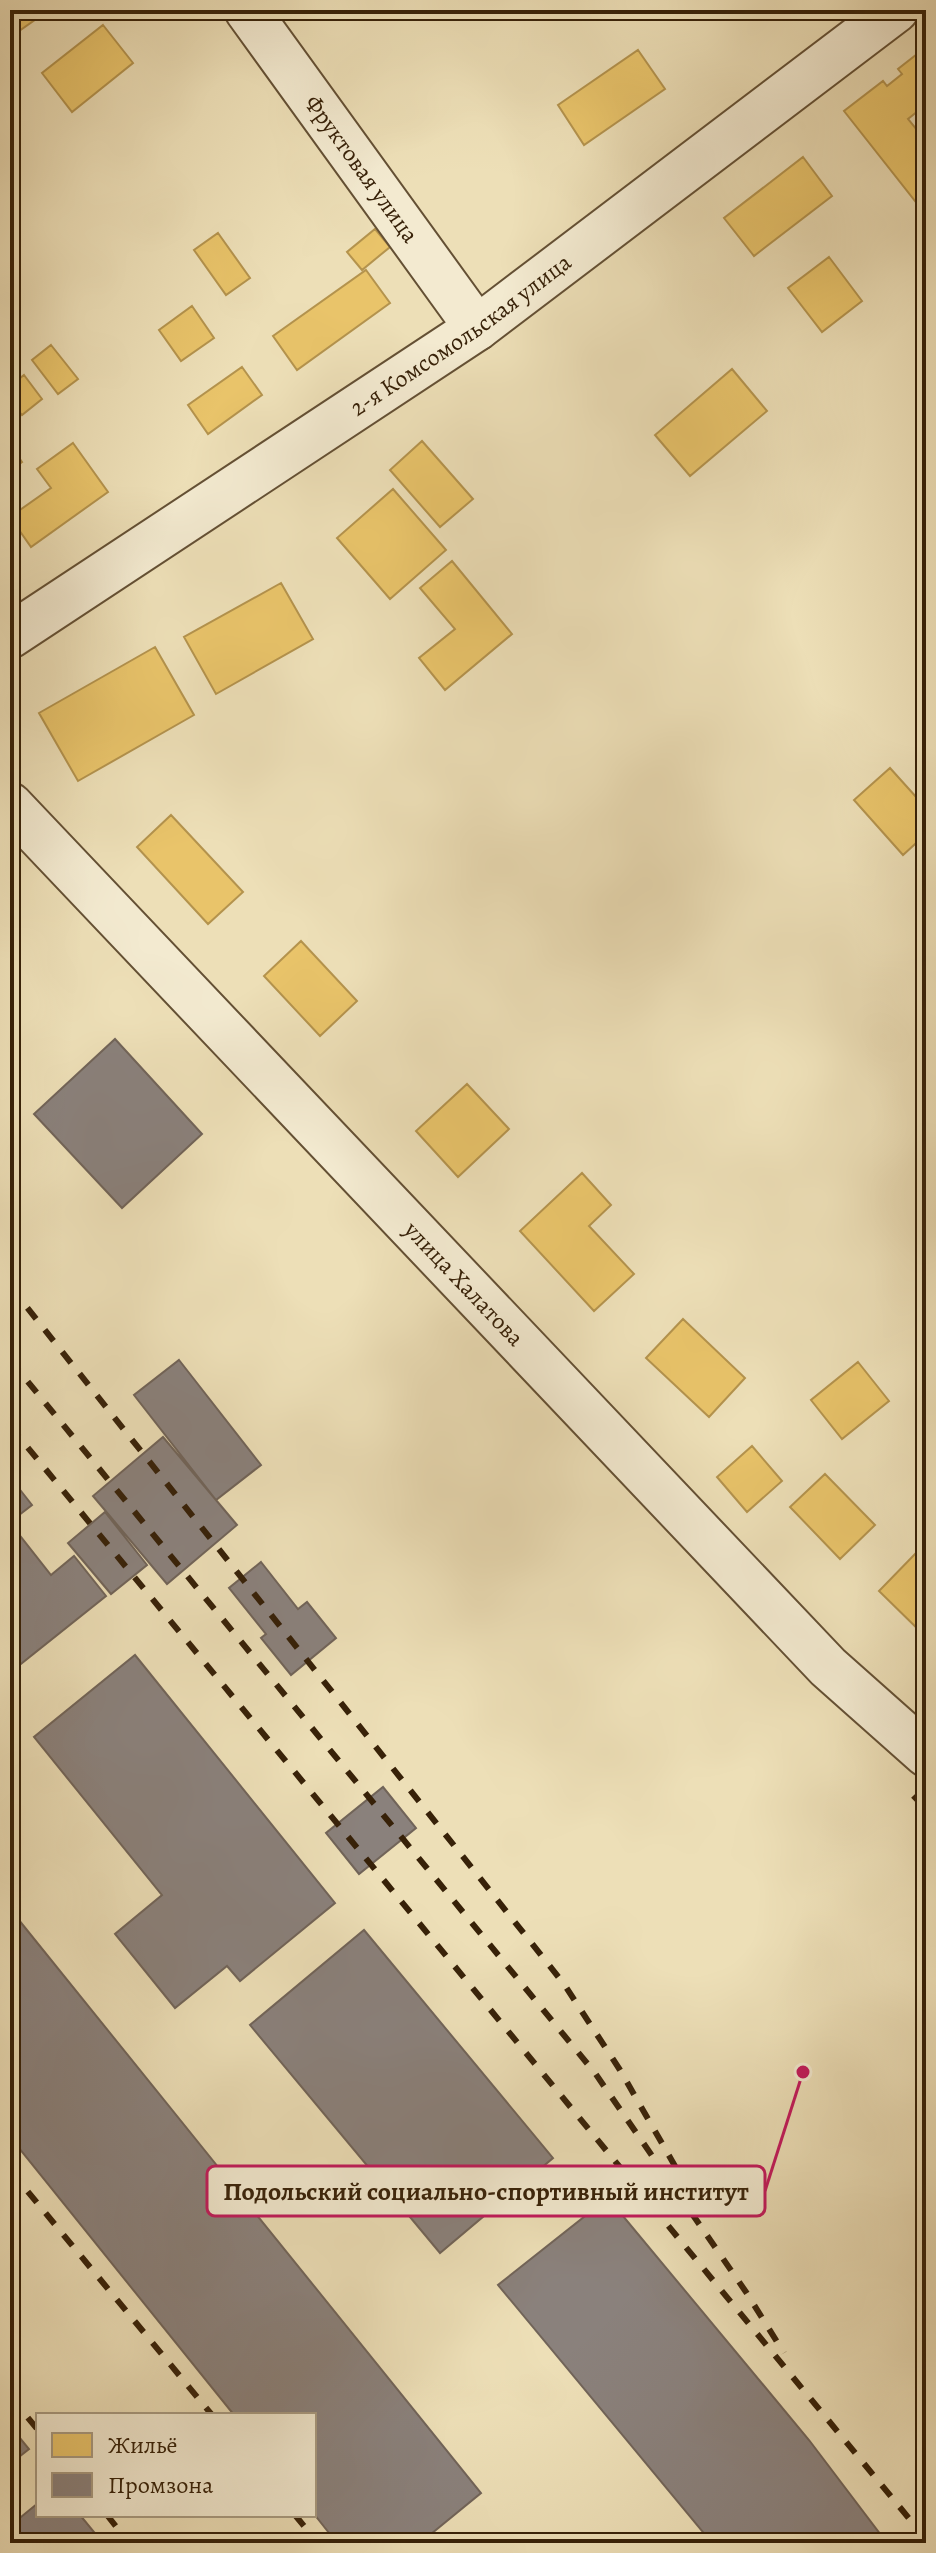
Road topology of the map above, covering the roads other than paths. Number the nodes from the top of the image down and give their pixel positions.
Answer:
1 (247, 10) edge
2 (896, 10) edge
3 (477, 328) junction
4 (10, 636) edge
5 (10, 805) edge
6 (926, 1754) edge

1 - 3 street, Фруктовая улица
2 - 3 street, 2-я Комсомольская улица
3 - 4 street, 2-я Комсомольская улица
5 - 6 street, улица Халатова

